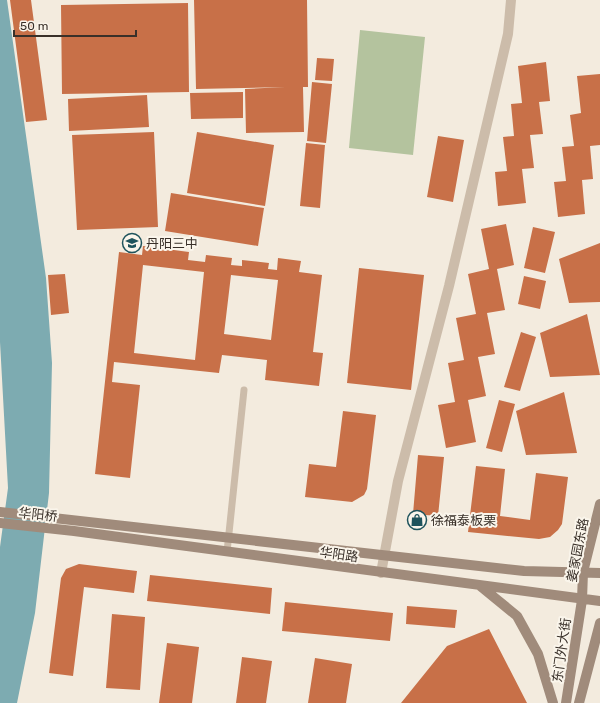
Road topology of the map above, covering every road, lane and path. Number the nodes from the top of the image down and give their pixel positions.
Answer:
1 (511, 0) edge
2 (244, 390) dead end
3 (600, 504) edge
4 (0, 512) edge
5 (72, 520) joint
6 (0, 523) edge
7 (74, 531) joint
8 (228, 537) junction
9 (227, 552) junction
10 (384, 555) junction
11 (583, 572) junction
12 (381, 573) junction
13 (600, 573) edge
14 (479, 585) junction
15 (582, 600) junction
16 (600, 601) edge
17 (600, 623) edge
18 (553, 703) edge
19 (566, 703) edge
20 (579, 703) edge

1 - 10 street
2 - 8 lane
3 - 11 main road, 姜家园东路
4 - 5 main road, 华阳桥
5 - 8 main road, 华阳路
6 - 7 main road, 华阳桥
7 - 9 main road, 华阳路
8 - 9 lane
8 - 10 main road, 华阳路
9 - 12 main road, 华阳路
10 - 11 main road, 华阳路
10 - 12 street
11 - 13 main road, 华阳路
11 - 15 main road, 姜家园东路
12 - 14 main road, 华阳路
14 - 15 main road, 华阳路
14 - 18 main road
15 - 16 main road, 华阳路
15 - 19 main road, 东门外大街
17 - 20 main road, 东门外大街

